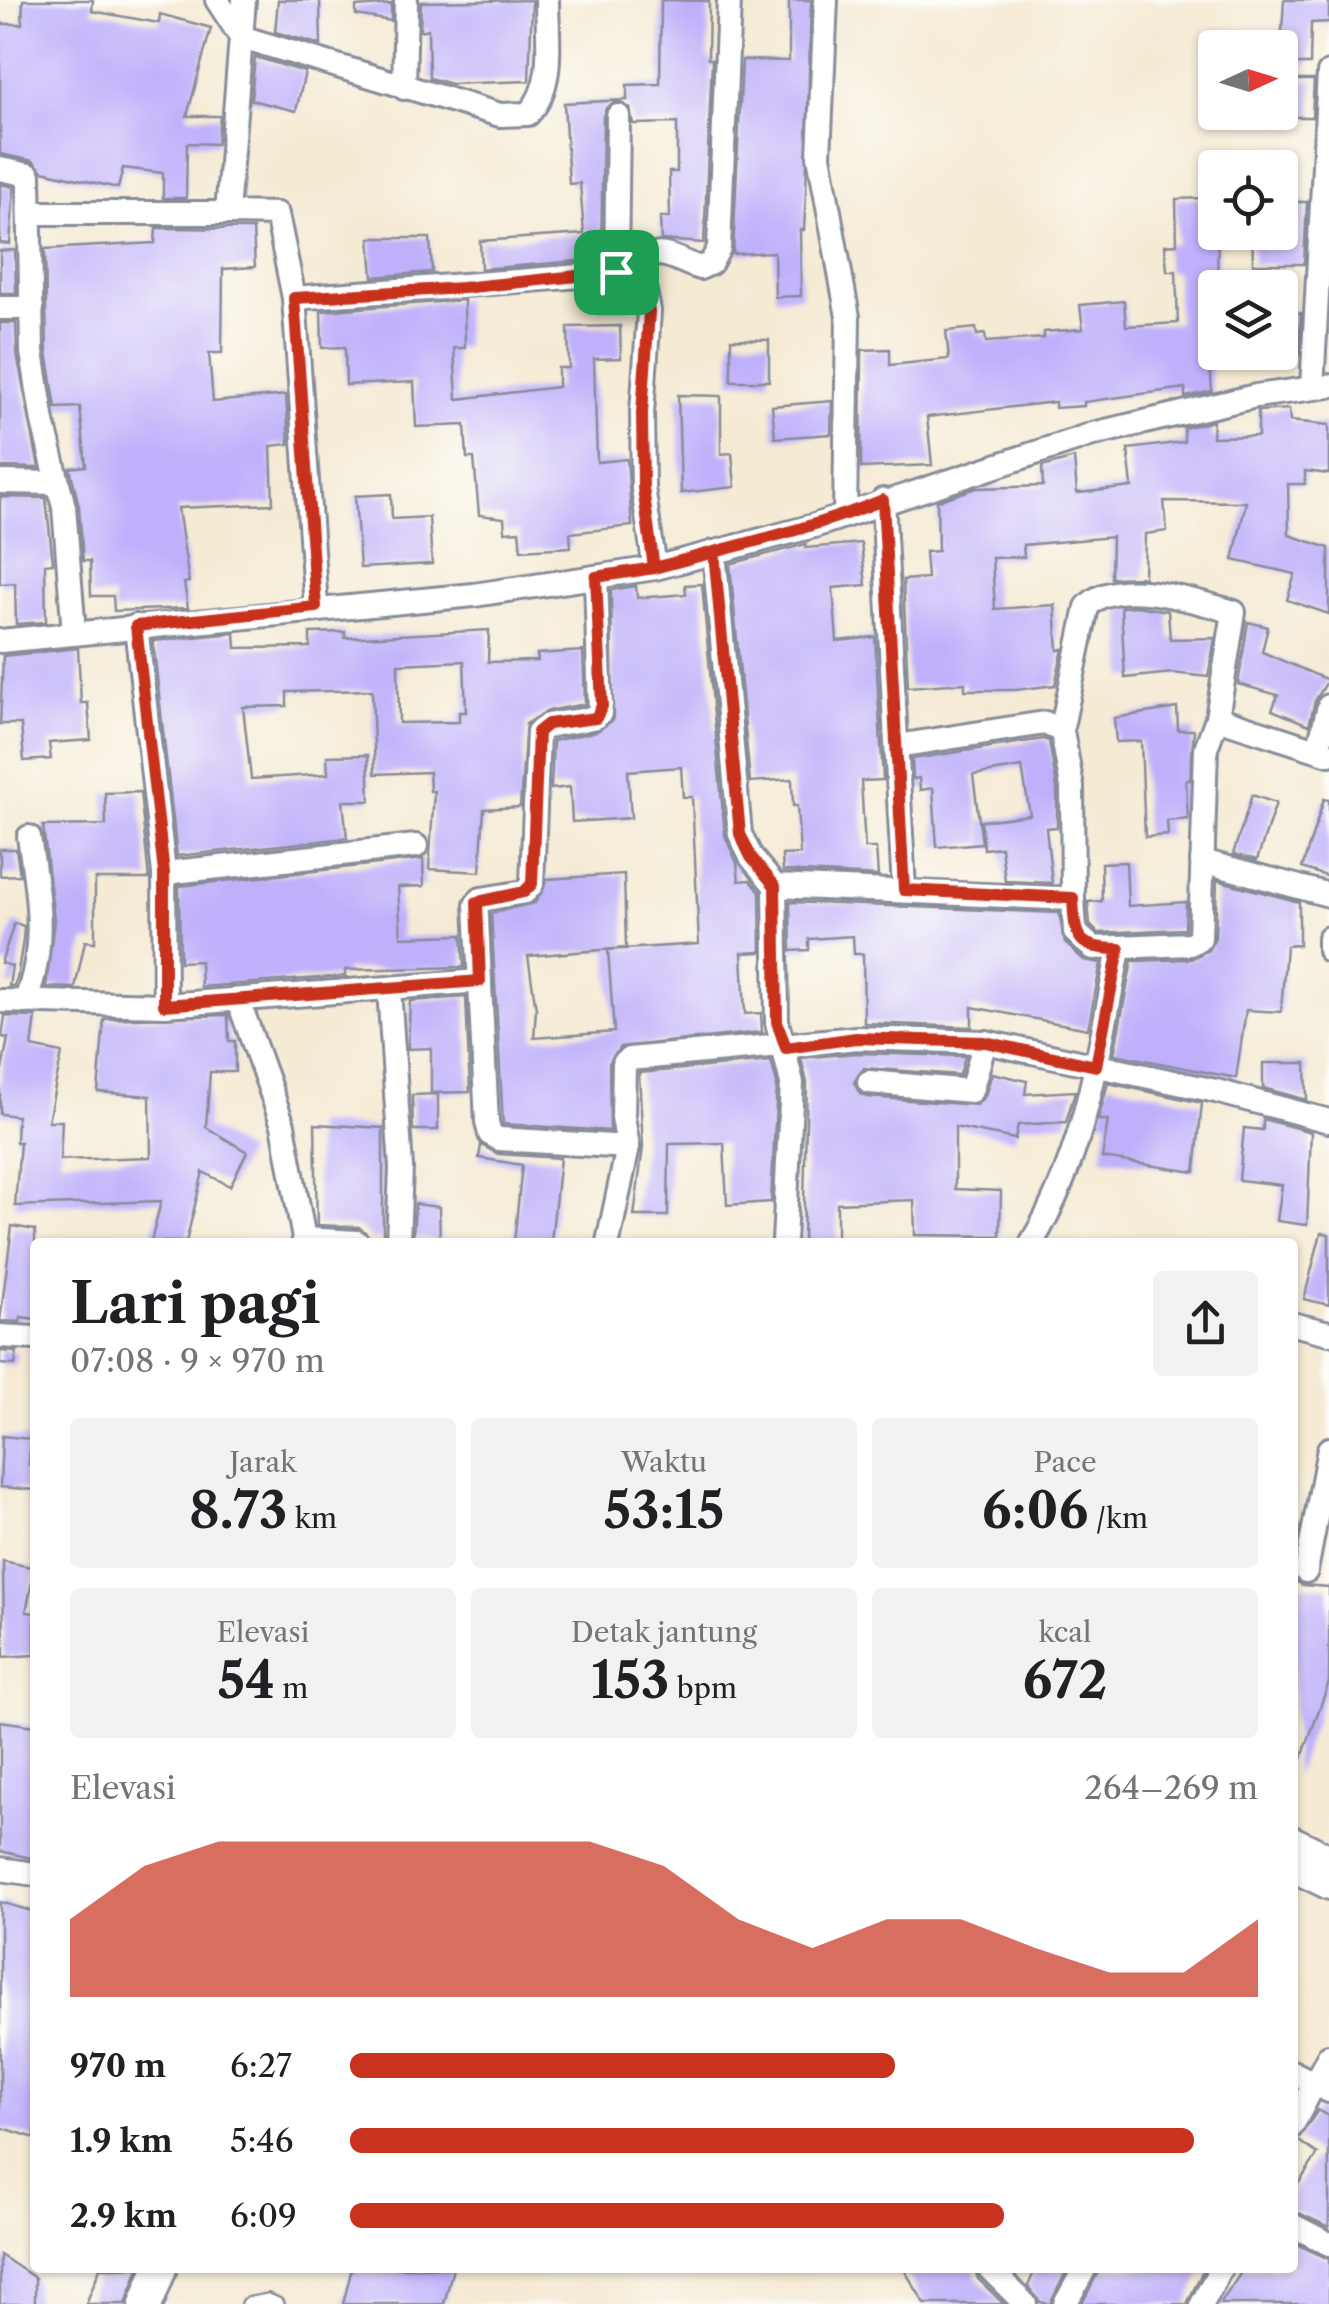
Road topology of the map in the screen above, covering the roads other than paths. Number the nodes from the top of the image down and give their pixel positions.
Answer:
1 (217, 0) edge
2 (244, 0) edge
3 (406, 0) edge
4 (547, 0) edge
5 (729, 0) edge
6 (826, 0) edge
7 (241, 37) junction
8 (1329, 73) edge
9 (404, 88) junction
10 (618, 116) dead end
11 (0, 169) edge
12 (32, 212) junction
13 (227, 214) junction
14 (624, 272) junction
15 (294, 298) junction
16 (0, 308) edge
17 (32, 308) junction
18 (1320, 387) edge
19 (0, 482) edge
20 (56, 483) junction
21 (883, 500) junction
22 (845, 515) junction
23 (714, 552) junction
24 (654, 568) junction
25 (596, 577) junction
26 (316, 607) junction
27 (136, 626) junction
28 (74, 633) junction
29 (0, 641) edge
30 (1329, 706) edge
31 (1217, 718) junction
32 (1061, 732) junction
33 (898, 746) junction
34 (1323, 752) edge
35 (30, 837) dead end
36 (416, 846) dead end
37 (1202, 861) junction
38 (164, 873) junction
39 (775, 886) junction
40 (904, 890) junction
41 (1329, 895) edge
42 (1073, 898) junction
43 (1329, 938) edge
44 (1119, 949) junction
45 (1329, 950) edge
46 (480, 981) junction
47 (390, 989) junction
48 (0, 1001) edge
49 (25, 1002) junction
50 (239, 1002) junction
51 (164, 1005) junction
52 (985, 1042) junction
53 (786, 1048) junction
54 (1096, 1066) junction
55 (869, 1082) dead end
56 (1329, 1120) edge
57 (628, 1147) junction
58 (303, 1238) edge
59 (398, 1238) edge
60 (609, 1238) edge
61 (784, 1238) edge
62 (1034, 1238) edge
63 (1298, 1325) edge
64 (1329, 1333) edge
65 (0, 1336) edge
66 (30, 1338) edge
67 (1329, 1449) edge
68 (1324, 1510) edge
69 (1306, 1570) dead end
70 (1298, 1846) edge
71 (1329, 1861) edge
72 (0, 1869) edge
73 (30, 1873) edge
74 (1298, 1873) edge
75 (1329, 1888) edge
76 (1329, 2056) edge
77 (1312, 2082) edge
78 (1298, 2113) edge
79 (1298, 2228) edge
80 (1329, 2244) edge
81 (158, 2273) edge
82 (994, 2273) edge
83 (1082, 2273) edge
84 (1218, 2273) edge
85 (146, 2304) edge
86 (246, 2304) edge
87 (277, 2304) edge
88 (1024, 2304) edge
89 (1065, 2304) edge
90 (1202, 2304) edge

1 - 7 street
2 - 7 street
3 - 9 street
4 - 9 street
5 - 14 street
6 - 22 street
7 - 9 street
7 - 13 street
8 - 18 street
10 - 14 street
11 - 12 street
12 - 13 street
12 - 17 street
13 - 15 street
14 - 15 street
14 - 24 street
15 - 26 street
16 - 17 street
17 - 20 street
18 - 21 street
19 - 20 street
20 - 28 street
21 - 22 street
21 - 33 street
22 - 23 street
23 - 24 street
23 - 39 street
24 - 25 street
25 - 26 street
25 - 46 street
26 - 27 street
27 - 28 street
27 - 38 street
28 - 29 street
30 - 34 street
31 - 32 street
31 - 34 street
31 - 37 street
32 - 33 street
32 - 42 street
33 - 40 street
35 - 49 street
36 - 38 street
37 - 41 street
37 - 44 street
38 - 51 street
39 - 40 street
39 - 53 street
40 - 42 street
42 - 44 street
43 - 45 street
44 - 54 street
46 - 47 street
46 - 57 street
47 - 50 street
47 - 59 street
48 - 49 street
49 - 51 street
50 - 51 street
50 - 58 street
52 - 53 street
52 - 54 street
52 - 55 street
53 - 57 street
53 - 61 street
54 - 56 street
54 - 62 street
57 - 60 street
63 - 64 street
65 - 66 street
67 - 68 street
68 - 69 street
70 - 71 street
72 - 73 street
74 - 75 street
76 - 77 street
77 - 78 street
79 - 80 street
81 - 85 street
82 - 88 street
83 - 89 street
84 - 90 street
86 - 87 lane

